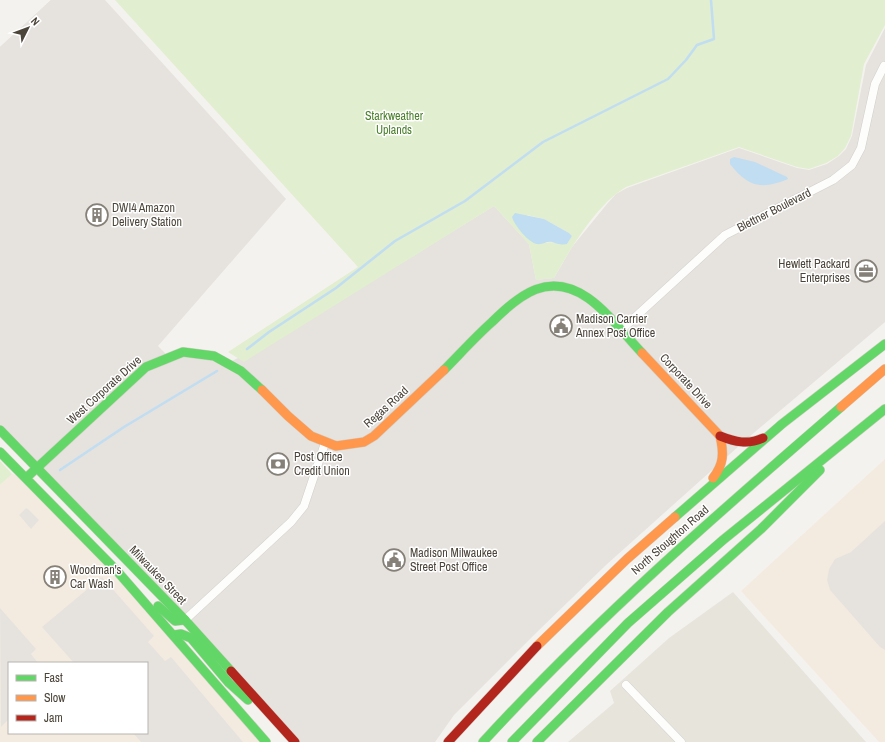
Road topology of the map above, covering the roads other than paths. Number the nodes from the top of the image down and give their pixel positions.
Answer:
1 (884, 66) dead end
2 (559, 287) joint
3 (621, 330) junction
4 (885, 344) edge
5 (885, 369) edge
6 (885, 409) edge
7 (869, 423) junction
8 (782, 424) junction
9 (0, 430) edge
10 (720, 436) junction
11 (325, 443) junction
12 (0, 452) edge
13 (38, 467) junction
14 (26, 478) junction
15 (696, 500) junction
16 (111, 565) junction
17 (185, 620) junction
18 (174, 635) junction
19 (626, 685) dead end
20 (278, 724) junction
21 (266, 742) edge
22 (295, 742) edge
23 (448, 742) edge
24 (483, 742) edge
25 (512, 742) edge
26 (537, 742) edge
27 (681, 742) edge

1 - 3 street, Blettner Boulevard
2 - 3 main road, Corporate Drive
2 - 11 main road, Regas Road
3 - 10 main road, Corporate Drive
4 - 8 main road
5 - 24 main road, North Stoughton Road
6 - 7 main road
7 - 25 main road
7 - 26 main road
8 - 10 main road
8 - 15 main road
9 - 13 main road, Milwaukee Street
10 - 15 main road
11 - 13 main road, West Corporate Drive
11 - 17 street
12 - 14 main road
13 - 14 main road, West Corporate Drive
13 - 17 main road, Milwaukee Street
14 - 16 main road
15 - 23 main road
16 - 17 main road
16 - 18 main road
17 - 20 main road, Milwaukee Street
18 - 20 main road
18 - 21 main road
19 - 27 street
20 - 22 main road, Milwaukee Street

